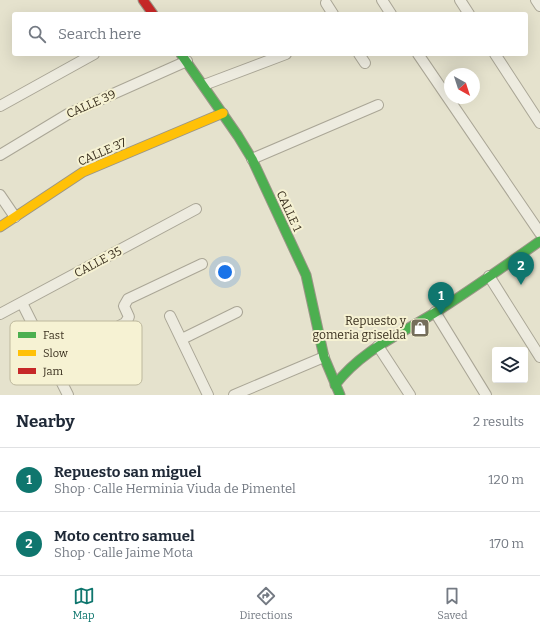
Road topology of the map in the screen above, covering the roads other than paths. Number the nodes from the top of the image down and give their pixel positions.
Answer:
1 (143, 0) edge
2 (382, 0) edge
3 (460, 0) edge
4 (536, 0) edge
5 (326, 3) dead end
6 (540, 6) edge
7 (152, 12) edge
8 (332, 12) edge
9 (390, 12) edge
10 (468, 12) edge
11 (90, 56) edge
12 (281, 56) edge
13 (360, 56) edge
14 (419, 56) edge
15 (496, 56) edge
16 (184, 58) edge
17 (365, 63) dead end
18 (204, 84) junction
19 (378, 105) dead end
20 (0, 106) edge
21 (223, 113) junction
22 (540, 123) edge
23 (0, 155) edge
24 (252, 159) junction
25 (0, 195) edge
26 (196, 209) dead end
27 (15, 217) junction
28 (0, 227) edge
29 (540, 234) edge
30 (540, 241) edge
31 (202, 264) dead end
32 (489, 276) junction
33 (22, 303) junction
34 (237, 312) dead end
35 (434, 312) junction
36 (0, 314) edge
37 (170, 316) dead end
38 (31, 321) edge
39 (126, 321) edge
40 (182, 340) junction
41 (378, 346) junction
42 (324, 357) junction
43 (540, 357) edge
44 (63, 385) edge
45 (335, 385) junction
46 (68, 395) edge
47 (208, 395) edge
48 (234, 395) edge
49 (340, 395) edge
50 (410, 395) edge
51 (486, 395) edge

1 - 7 street
2 - 9 street
3 - 10 street
4 - 6 street
5 - 8 street
11 - 20 street
12 - 18 street
13 - 17 street
14 - 29 street
15 - 22 street
16 - 18 street, CALLE 1
16 - 23 street, CALLE 39
18 - 21 street, CALLE 1
19 - 24 street
21 - 24 street, CALLE 1
21 - 27 street, CALLE 37
24 - 42 street, CALLE 1
25 - 27 street
26 - 33 street, CALLE 35
27 - 28 street, CALLE 37
30 - 32 street
31 - 39 street
32 - 35 street
32 - 43 street
33 - 36 street, CALLE 35
33 - 38 street
34 - 40 street
35 - 41 street
35 - 51 street
37 - 40 street
40 - 47 street
41 - 45 street
41 - 50 street
42 - 45 street, CALLE 1
42 - 48 street
44 - 46 street
45 - 49 street, CALLE 1

